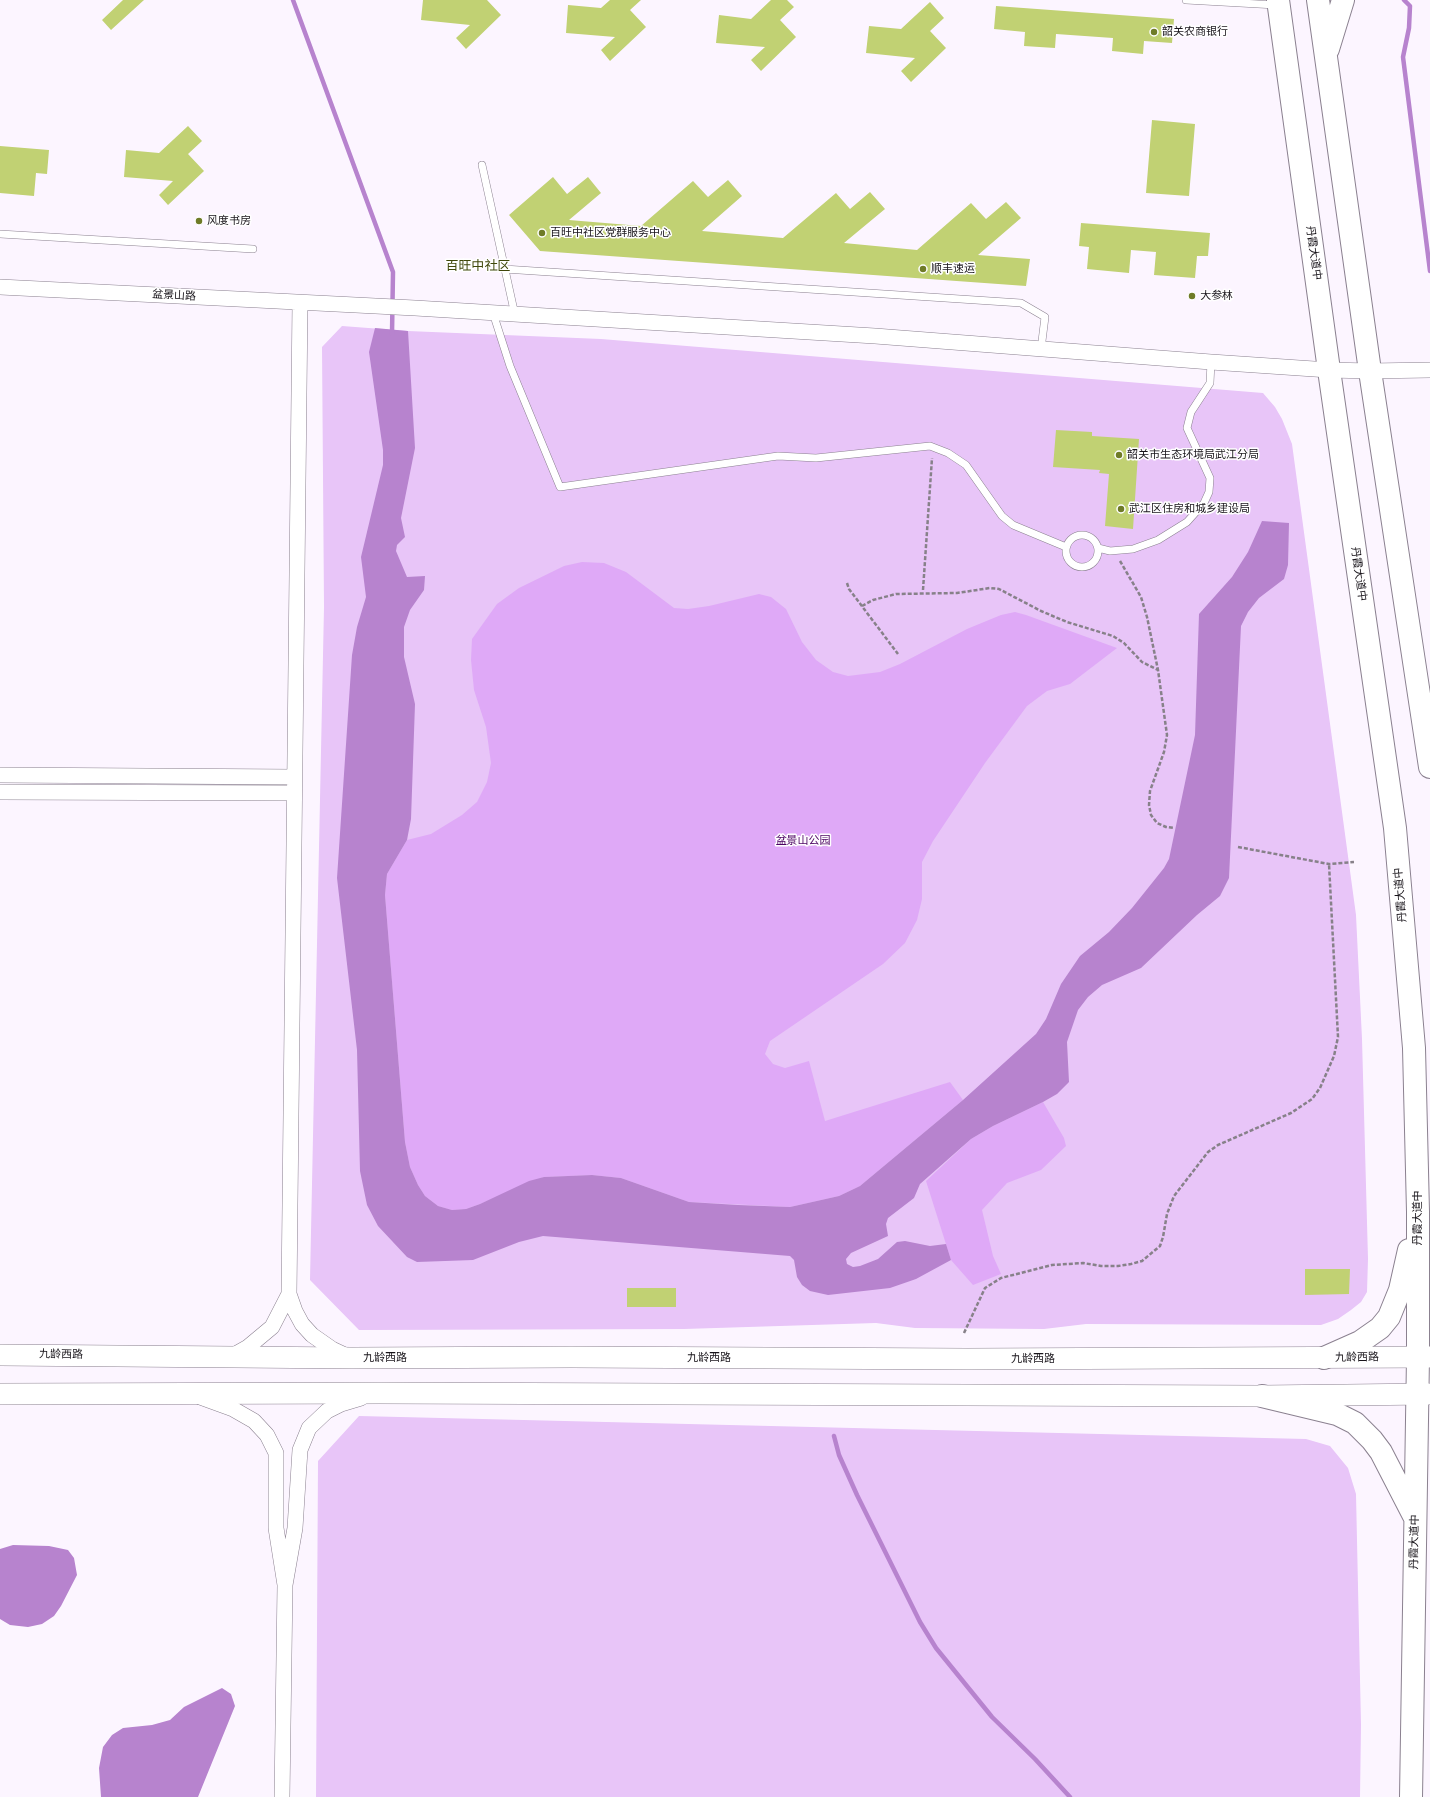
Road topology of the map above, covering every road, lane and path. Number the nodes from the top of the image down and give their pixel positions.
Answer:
1 (1186, 0) edge
2 (1318, 0) edge
3 (1343, 0) edge
4 (1271, 3) edge
5 (1326, 54) junction
6 (482, 165) dead end
7 (0, 234) edge
8 (253, 249) dead end
9 (504, 269) junction
10 (0, 287) edge
11 (300, 303) junction
12 (493, 313) junction
13 (514, 315) junction
14 (1041, 349) junction
15 (1211, 362) junction
16 (1328, 370) junction
17 (1426, 370) edge
18 (1370, 371) junction
19 (933, 447) junction
20 (1066, 547) junction
21 (1098, 548) junction
22 (1110, 551) junction
23 (847, 583) dead end
24 (924, 590) dead end
25 (862, 606) junction
26 (898, 654) dead end
27 (1158, 670) junction
28 (1430, 766) edge
29 (0, 775) edge
30 (294, 777) junction
31 (0, 792) edge
32 (294, 793) junction
33 (1174, 828) dead end
34 (1238, 847) dead end
35 (1354, 862) dead end
36 (1329, 864) junction
37 (1412, 1029) junction
38 (1430, 1044) edge
39 (1418, 1212) junction
40 (289, 1294) junction
41 (964, 1333) dead end
42 (0, 1355) edge
43 (231, 1357) junction
44 (1424, 1357) edge
45 (352, 1358) junction
46 (1324, 1358) junction
47 (380, 1393) junction
48 (0, 1394) edge
49 (190, 1394) junction
50 (1424, 1394) edge
51 (1262, 1396) junction
52 (1415, 1519) junction
53 (284, 1585) junction
54 (282, 1797) edge
55 (1411, 1797) edge

1 - 4 lane
2 - 5 main road
3 - 5 main road
4 - 16 main road, 丹霞大道中
5 - 18 main road
6 - 9 lane
7 - 8 lane
9 - 13 lane
9 - 14 lane
10 - 11 street, 盆景山路
11 - 12 street, 盆景山路
11 - 30 street
12 - 13 street, 盆景山路
12 - 19 lane
13 - 14 street, 盆景山路
14 - 15 street, 盆景山路
15 - 16 street, 盆景山路
15 - 22 lane
16 - 18 street, 盆景山路
16 - 37 main road, 丹霞大道中
17 - 18 street, 盆景山路
18 - 28 main road
19 - 20 lane
19 - 24 path
20 - 21 lane
20 - 21 lane
21 - 22 lane
22 - 27 path
23 - 25 path
25 - 26 path
25 - 27 path
27 - 33 path
29 - 30 street
30 - 32 street
31 - 32 street
32 - 40 street
34 - 36 path
35 - 36 path
36 - 41 path
37 - 38 main road
37 - 39 main road, 丹霞大道中
39 - 44 main road, 丹霞大道中
39 - 46 main road
40 - 43 street
40 - 45 street
42 - 43 main road, 九龄西路
43 - 45 main road, 九龄西路
44 - 46 main road, 九龄西路
44 - 50 main road, 丹霞大道中
45 - 46 main road, 九龄西路
47 - 49 main road
47 - 51 main road
47 - 53 street
48 - 49 main road
49 - 53 street
50 - 51 main road
50 - 52 main road, 丹霞大道中
51 - 52 main road
52 - 55 main road, 丹霞大道中
53 - 54 street

